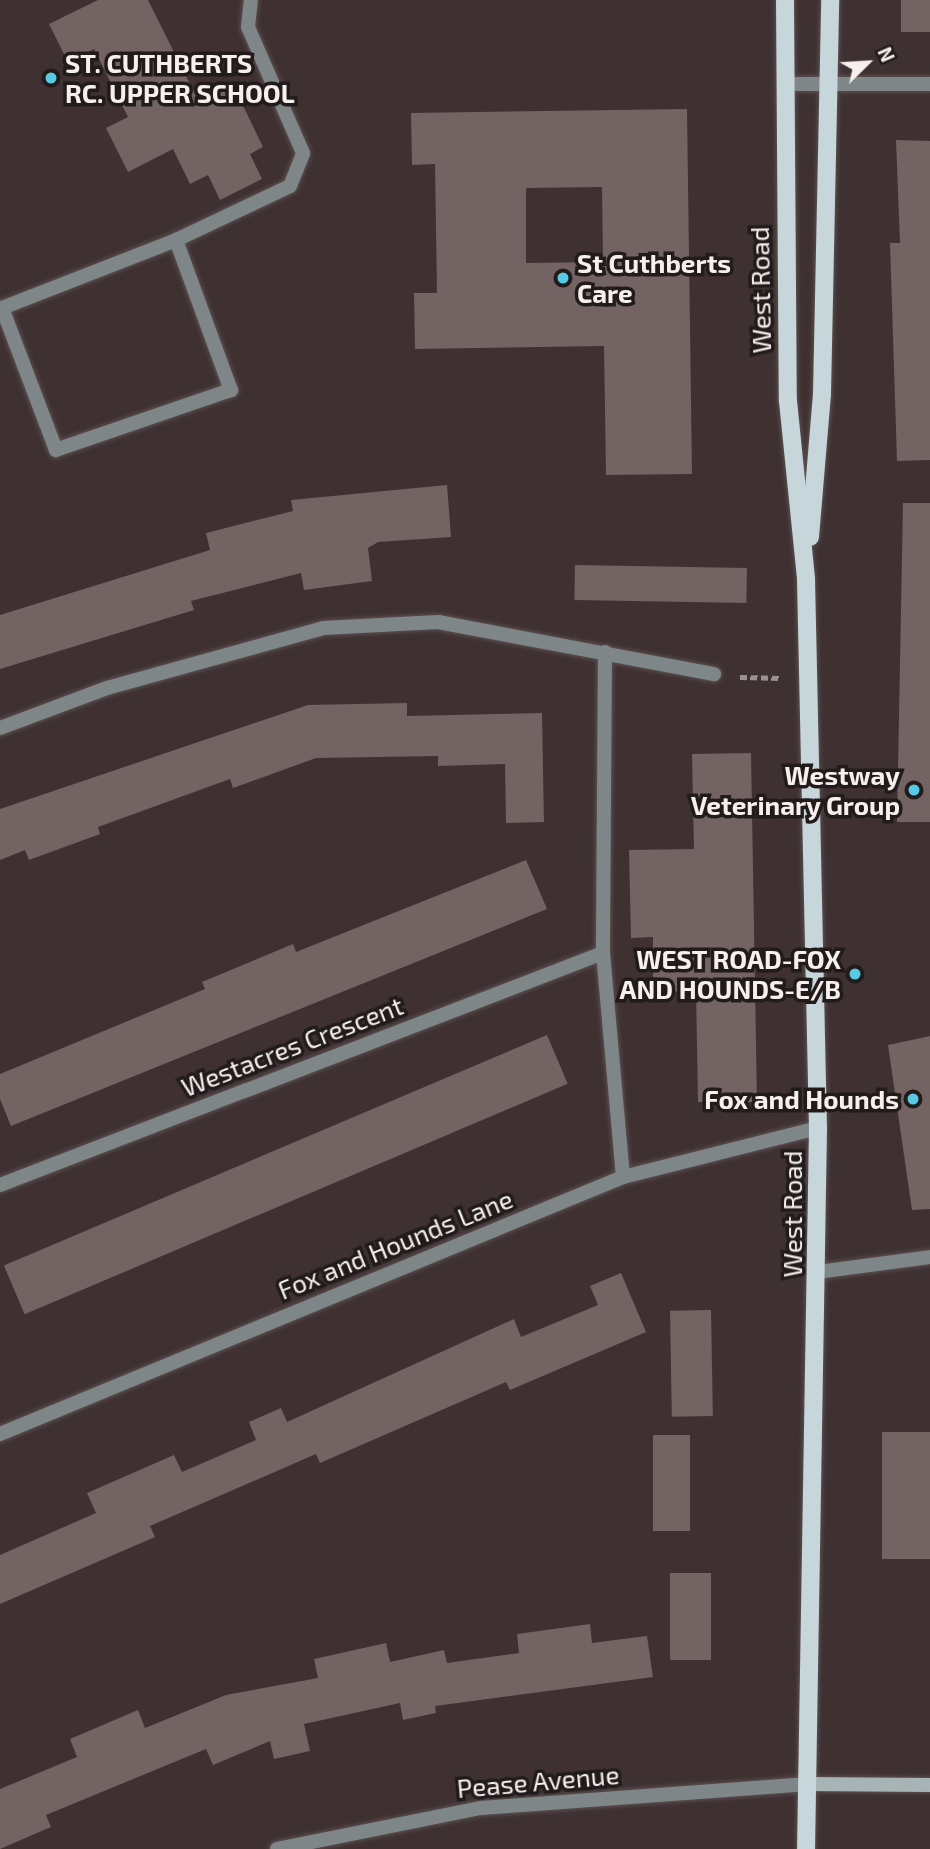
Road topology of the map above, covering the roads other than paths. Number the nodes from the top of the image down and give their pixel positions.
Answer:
1 (251, 0) edge
2 (785, 0) edge
3 (830, 0) edge
4 (784, 84) junction
5 (830, 84) junction
6 (930, 84) edge
7 (176, 240) junction
8 (1, 307) edge
9 (806, 579) junction
10 (605, 652) junction
11 (714, 674) road end
12 (0, 728) edge
13 (603, 953) junction
14 (818, 1128) junction
15 (623, 1177) junction
16 (0, 1185) edge
17 (930, 1257) edge
18 (818, 1272) junction
19 (0, 1434) edge
20 (805, 1784) junction
21 (930, 1785) edge
22 (277, 1849) edge
23 (806, 1849) edge

1 - 7 street
2 - 4 main road, West Road
3 - 5 main road, West Road
4 - 5 street
4 - 9 main road, West Road
5 - 6 street
5 - 9 main road, West Road
7 - 8 street
7 - 8 street
9 - 14 main road, West Road
10 - 11 street
10 - 12 street
10 - 13 street
13 - 15 street
13 - 16 street, Westacres Crescent
14 - 15 street, Fox and Hounds Lane
14 - 18 main road, West Road
15 - 19 street, Fox and Hounds Lane
17 - 18 street
18 - 20 main road, West Road
20 - 21 main road
20 - 22 street, Pease Avenue
20 - 23 main road, West Road

